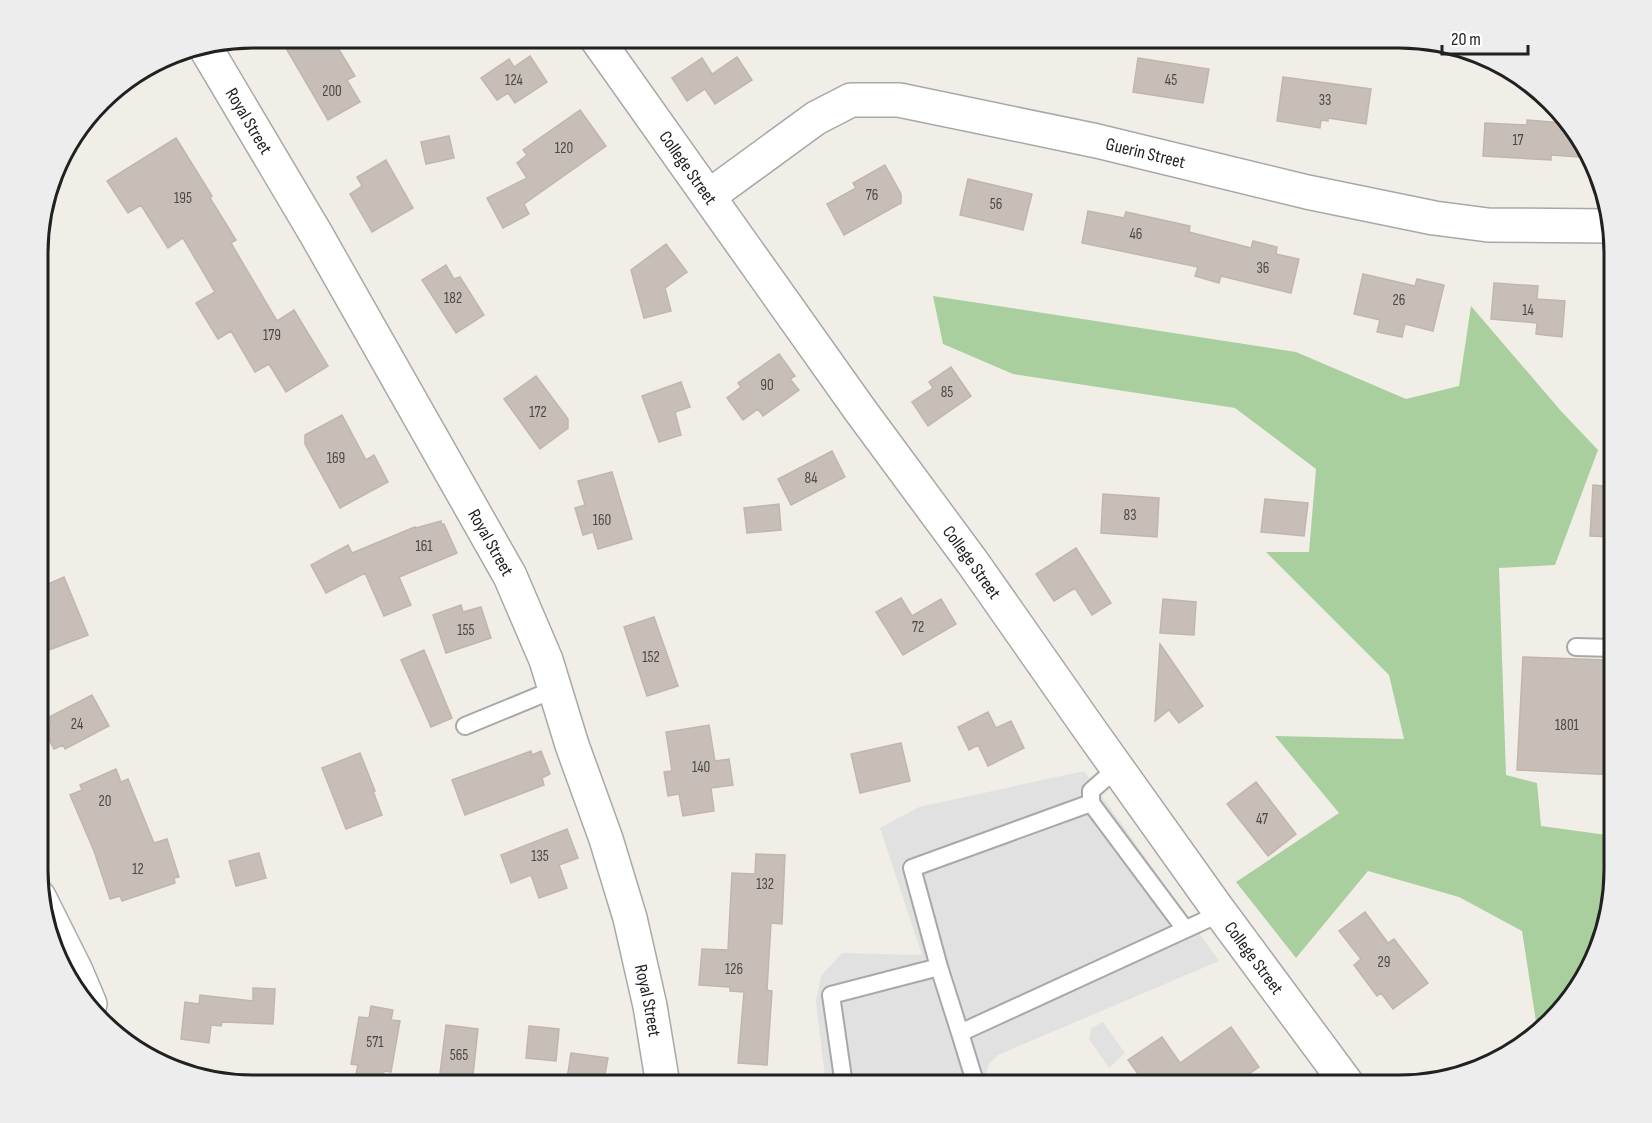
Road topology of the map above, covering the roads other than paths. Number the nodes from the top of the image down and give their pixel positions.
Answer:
1 (603, 48) edge
2 (209, 53) edge
3 (709, 196) junction
4 (1602, 226) edge
5 (1576, 647) dead end
6 (1604, 648) edge
7 (555, 689) junction
8 (465, 726) dead end
9 (1117, 768) junction
10 (1090, 803) junction
11 (1221, 913) junction
12 (1185, 929) junction
13 (62, 942) edge
14 (939, 967) junction
15 (77, 974) edge
16 (960, 1033) junction
17 (661, 1075) edge
18 (843, 1075) edge
19 (973, 1075) edge
20 (1340, 1075) edge

1 - 3 street, College Street
2 - 7 street, Royal Street
3 - 4 street, Guerin Street
3 - 9 street, College Street
5 - 6 lane
7 - 8 lane
7 - 17 street, Royal Street
9 - 10 lane
9 - 11 street, College Street
10 - 12 lane
10 - 14 lane
11 - 12 lane
11 - 20 street, College Street
12 - 16 lane
13 - 15 street
14 - 16 lane
14 - 18 lane
16 - 19 lane

